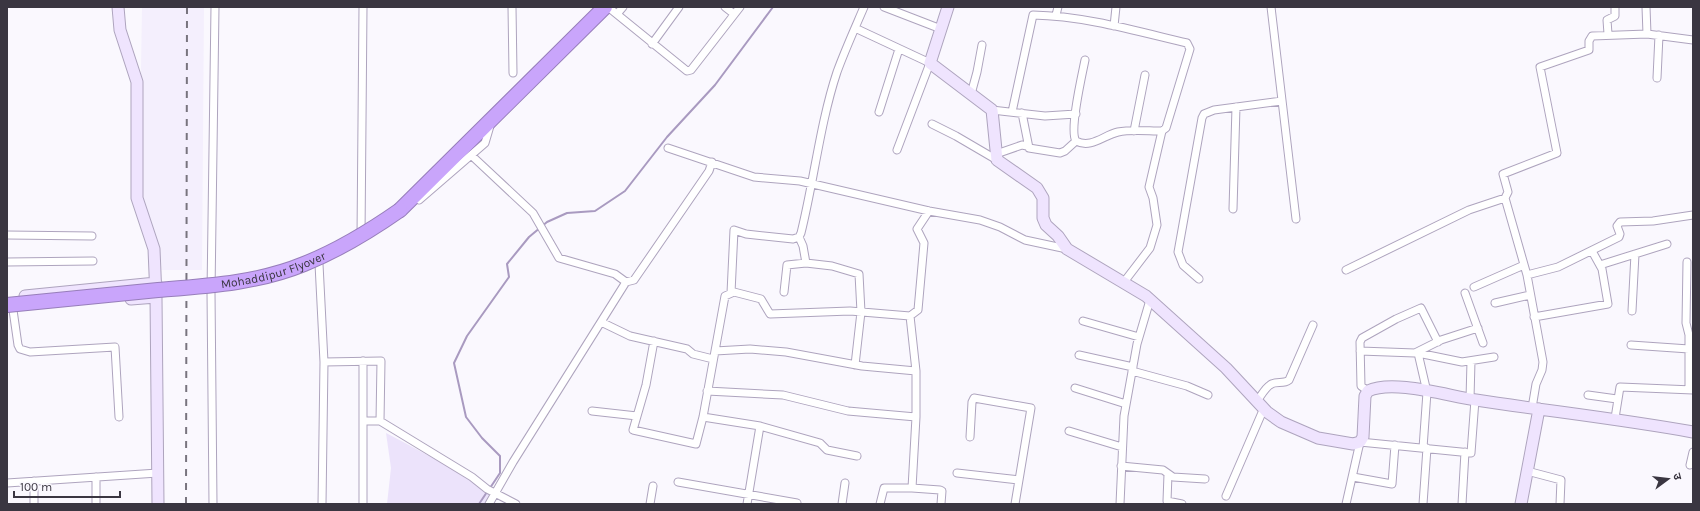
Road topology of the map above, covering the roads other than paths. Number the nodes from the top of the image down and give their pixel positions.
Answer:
1 (118, 7) edge
2 (215, 7) edge
3 (363, 7) edge
4 (512, 7) edge
5 (605, 7) edge
6 (608, 7) edge
7 (623, 7) edge
8 (679, 7) edge
9 (726, 7) edge
10 (740, 7) edge
11 (864, 7) edge
12 (884, 7) edge
13 (948, 7) edge
14 (1058, 7) edge
15 (1116, 7) edge
16 (1271, 7) edge
17 (1615, 7) edge
18 (1646, 7) edge
19 (617, 14) junction
20 (734, 14) junction
21 (1056, 15) junction
22 (1114, 26) junction
23 (855, 28) junction
24 (941, 29) junction
25 (1608, 34) junction
26 (1647, 34) junction
27 (1659, 35) junction
28 (1693, 40) edge
29 (652, 44) junction
30 (982, 45) dead end
31 (899, 49) junction
32 (1085, 60) dead end
33 (930, 62) junction
34 (513, 73) dead end
35 (1144, 74) dead end
36 (1657, 78) dead end
37 (971, 94) junction
38 (1282, 101) junction
39 (1236, 107) junction
40 (992, 110) junction
41 (879, 112) dead end
42 (1012, 112) junction
43 (1022, 113) junction
44 (1076, 114) junction
45 (491, 121) junction
46 (932, 124) dead end
47 (1134, 131) junction
48 (1162, 131) junction
49 (1076, 141) junction
50 (1028, 146) junction
51 (668, 148) dead end
52 (897, 150) dead end
53 (471, 155) junction
54 (998, 160) junction
55 (712, 162) junction
56 (813, 184) junction
57 (1506, 198) junction
58 (1232, 208) dead end
59 (929, 211) junction
60 (1693, 215) edge
61 (1296, 219) dead end
62 (7, 235) edge
63 (92, 236) dead end
64 (798, 237) junction
65 (361, 242) junction
66 (1667, 244) dead end
67 (1067, 249) junction
68 (1592, 250) junction
69 (1635, 254) junction
70 (93, 261) dead end
71 (7, 262) edge
72 (1687, 262) dead end
73 (806, 263) junction
74 (319, 264) junction
75 (1524, 265) junction
76 (1600, 265) junction
77 (1346, 270) dead end
78 (1527, 275) junction
79 (1199, 279) dead end
80 (626, 282) junction
81 (1124, 282) junction
82 (156, 283) junction
83 (199, 283) dead end
84 (171, 285) dead end
85 (1474, 287) dead end
86 (211, 289) junction
87 (784, 292) dead end
88 (731, 293) junction
89 (1465, 293) dead end
90 (1530, 295) junction
91 (156, 297) junction
92 (7, 298) edge
93 (1150, 300) junction
94 (1495, 303) dead end
95 (9, 308) edge
96 (1632, 311) dead end
97 (860, 312) junction
98 (910, 316) junction
99 (1534, 317) junction
100 (1083, 321) dead end
101 (602, 322) junction
102 (1313, 325) dead end
103 (1478, 328) junction
104 (1139, 337) junction
105 (654, 341) junction
106 (1438, 342) junction
107 (1482, 343) dead end
108 (1631, 345) dead end
109 (1689, 349) junction
110 (715, 351) junction
111 (1360, 352) junction
112 (1418, 353) junction
113 (1079, 355) dead end
114 (1494, 357) dead end
115 (713, 359) junction
116 (363, 361) junction
117 (1471, 361) junction
118 (324, 362) junction
119 (855, 365) junction
120 (1133, 369) junction
121 (916, 371) junction
122 (1075, 388) dead end
123 (1691, 390) edge
124 (707, 391) junction
125 (1368, 391) junction
126 (1427, 392) junction
127 (1208, 395) dead end
128 (1588, 395) dead end
129 (1617, 399) junction
130 (1472, 400) junction
131 (1126, 404) junction
132 (1260, 405) junction
133 (1535, 408) junction
134 (592, 411) dead end
135 (637, 416) junction
136 (119, 417) dead end
137 (703, 417) junction
138 (916, 417) junction
139 (1615, 418) junction
140 (363, 421) junction
141 (380, 421) junction
142 (760, 426) junction
143 (1069, 431) dead end
144 (1693, 432) edge
145 (970, 438) dead end
146 (1360, 442) junction
147 (1395, 445) junction
148 (1122, 447) junction
149 (1425, 448) junction
150 (1465, 452) junction
151 (1693, 452) edge
152 (858, 456) dead end
153 (1121, 466) junction
154 (1690, 466) dead end
155 (957, 472) dead end
156 (1527, 472) junction
157 (158, 473) junction
158 (1168, 474) junction
159 (96, 477) junction
160 (1352, 477) junction
161 (1206, 479) dead end
162 (1019, 480) junction
163 (34, 481) junction
164 (678, 482) dead end
165 (845, 483) dead end
166 (7, 484) edge
167 (653, 486) dead end
168 (912, 488) junction
169 (496, 493) junction
170 (748, 493) junction
171 (1226, 496) dead end
172 (797, 503) dead end
173 (34, 504) edge
174 (96, 504) edge
175 (158, 504) edge
176 (213, 504) edge
177 (322, 504) edge
178 (363, 504) edge
179 (489, 504) edge
180 (516, 504) edge
181 (650, 504) edge
182 (747, 504) edge
183 (842, 504) edge
184 (880, 504) edge
185 (941, 504) edge
186 (1016, 504) edge
187 (1120, 504) edge
188 (1182, 504) edge
189 (1346, 504) edge
190 (1423, 504) edge
191 (1462, 504) edge
192 (1521, 504) edge
193 (1560, 504) edge

1 - 82 street
2 - 86 street
3 - 65 street
4 - 34 street
5 - 45 highway, Mohaddipur Flyover
6 - 19 street
7 - 19 street
8 - 29 street
9 - 20 street
10 - 20 street
11 - 23 street
12 - 24 street
13 - 24 street
14 - 21 street
15 - 22 street
16 - 38 street
17 - 25 street
18 - 26 street
19 - 29 street
20 - 29 street
21 - 22 street
21 - 42 street
22 - 48 street
23 - 31 street
23 - 56 street
24 - 33 street
25 - 26 street
25 - 57 street
26 - 27 street
27 - 28 street
27 - 36 street
30 - 37 street
31 - 33 street
31 - 41 street
32 - 44 street
33 - 37 street
33 - 52 street
35 - 47 street
37 - 40 street
38 - 39 street
38 - 61 street
39 - 58 street
39 - 79 street
40 - 42 street
40 - 54 street
42 - 43 street
43 - 44 street
43 - 50 street
44 - 49 street
45 - 53 street
45 - 95 highway, Mohaddipur Flyover, bridge
46 - 54 street
47 - 48 street
47 - 49 street
48 - 81 street
49 - 50 street
50 - 54 street
51 - 55 street
53 - 65 street
53 - 80 street
54 - 67 street
55 - 56 street
55 - 80 street
56 - 59 street
56 - 64 street
57 - 75 street
57 - 77 street
59 - 67 street
59 - 98 street
60 - 68 street
62 - 63 street
64 - 73 street
64 - 88 street
65 - 74 street
66 - 69 street
67 - 81 street
68 - 76 street
68 - 78 street
69 - 76 street
69 - 96 street
70 - 71 street
72 - 109 street
73 - 87 street
73 - 97 street
74 - 86 street
74 - 118 street
75 - 78 street
75 - 85 street
76 - 99 street
78 - 90 street
80 - 101 street
81 - 93 street
82 - 91 street
82 - 92 street
83 - 84 street
86 - 176 street
88 - 97 street
88 - 110 street
89 - 103 street
90 - 94 street
90 - 99 street
91 - 95 street
91 - 157 street
93 - 104 street
93 - 132 street
95 - 136 street
97 - 98 street
97 - 119 street
98 - 121 street
99 - 133 street
100 - 104 street
101 - 105 street
101 - 169 street
102 - 132 street
103 - 106 street
103 - 107 street
104 - 120 street
105 - 115 street
105 - 135 street
106 - 111 street
106 - 112 street
108 - 109 street
109 - 123 street
110 - 115 street
110 - 119 street
111 - 112 street
111 - 125 street
112 - 117 street
112 - 126 street
113 - 120 street
114 - 117 street
115 - 124 street
116 - 118 street
116 - 140 street
116 - 141 street
117 - 130 street
118 - 177 street
119 - 121 street
120 - 127 street
120 - 131 street
121 - 138 street
122 - 131 street
123 - 129 street
124 - 137 street
124 - 138 street
125 - 126 street
125 - 146 street
126 - 130 street
126 - 149 street
128 - 129 street
129 - 139 street
130 - 133 street
130 - 150 street
131 - 148 street
132 - 146 street
132 - 171 street
133 - 139 street
133 - 156 street
134 - 135 street
135 - 137 street
137 - 142 street
138 - 168 street
139 - 144 street
140 - 141 street
140 - 178 street
141 - 169 street
142 - 152 street
142 - 170 street
143 - 148 street
145 - 162 street
146 - 147 street
146 - 160 street
147 - 149 street
147 - 160 street
148 - 153 street
149 - 150 street
149 - 190 street
150 - 191 street
151 - 154 street
153 - 158 street
153 - 187 street
155 - 162 street
156 - 192 street
156 - 193 street
157 - 159 street
157 - 175 street
158 - 161 street
158 - 188 street
159 - 163 street
159 - 174 street
160 - 189 street
162 - 186 street
163 - 166 street
163 - 173 street
164 - 170 street
165 - 183 street
167 - 181 street
168 - 184 street
168 - 185 street
169 - 179 street
169 - 180 street
170 - 172 street
170 - 182 street

